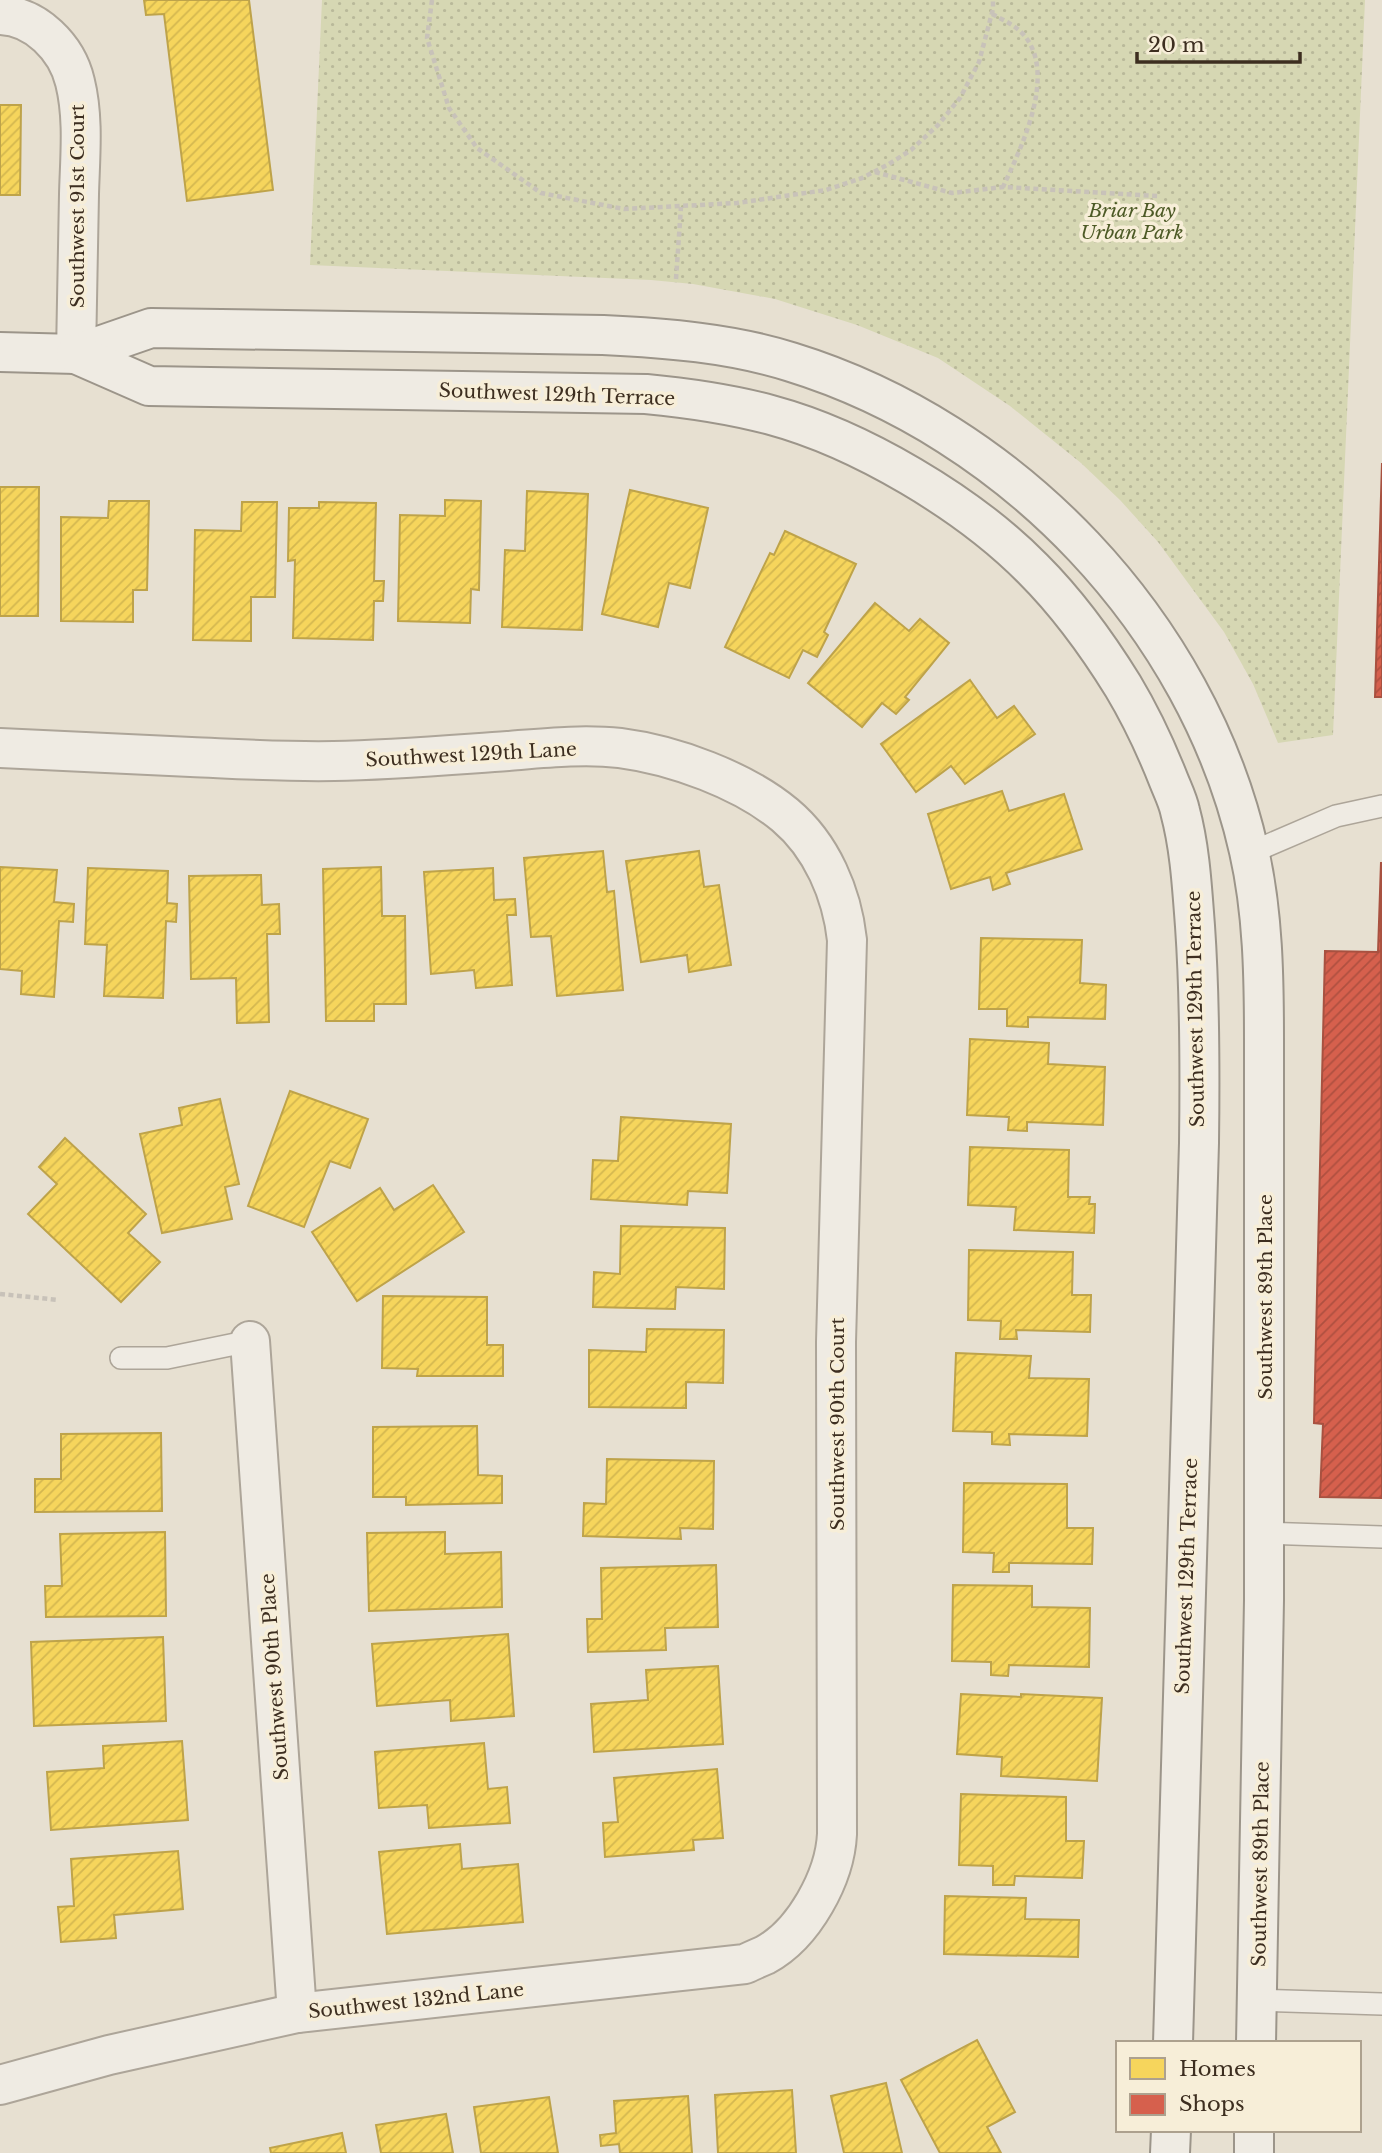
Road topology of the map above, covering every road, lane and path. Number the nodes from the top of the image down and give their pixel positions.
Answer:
1 (432, 0) edge
2 (993, 0) edge
3 (992, 14) junction
4 (0, 15) edge
5 (875, 172) junction
6 (1003, 187) junction
7 (1157, 196) dead end
8 (681, 207) junction
9 (676, 279) dead end
10 (0, 352) edge
11 (75, 354) junction
12 (1118, 585) joint
13 (0, 748) edge
14 (1382, 806) edge
15 (1250, 853) junction
16 (848, 940) joint
17 (0, 1294) edge
18 (59, 1300) dead end
19 (250, 1341) joint
20 (121, 1358) dead end
21 (1265, 1534) junction
22 (1382, 1537) edge
23 (814, 1903) joint
24 (1257, 2000) junction
25 (1382, 2004) edge
26 (297, 2013) junction
27 (1173, 2041) edge
28 (1256, 2041) edge
29 (0, 2085) edge
30 (1171, 2132) edge
31 (1254, 2132) edge
32 (1170, 2153) edge
33 (1254, 2153) edge

1 - 8 path
2 - 3 path
3 - 5 path
3 - 6 path
4 - 11 street, Southwest 91st Court
5 - 6 path
5 - 8 path
6 - 7 path
8 - 9 path
10 - 11 street, Southwest 129th Terrace
11 - 12 street, Southwest 129th Terrace
11 - 27 street, Southwest 129th Terrace
12 - 15 street, Southwest 89th Place
13 - 16 street, Southwest 129th Lane
14 - 15 lane
15 - 21 street, Southwest 89th Place
16 - 23 street, Southwest 90th Court
17 - 18 path
19 - 20 lane
19 - 26 street, Southwest 90th Place
21 - 22 lane
21 - 24 street, Southwest 89th Place
23 - 26 street, Southwest 132nd Lane
24 - 25 lane
24 - 28 street, Southwest 89th Place
26 - 29 street, Southwest 132nd Lane
30 - 32 street
31 - 33 street

